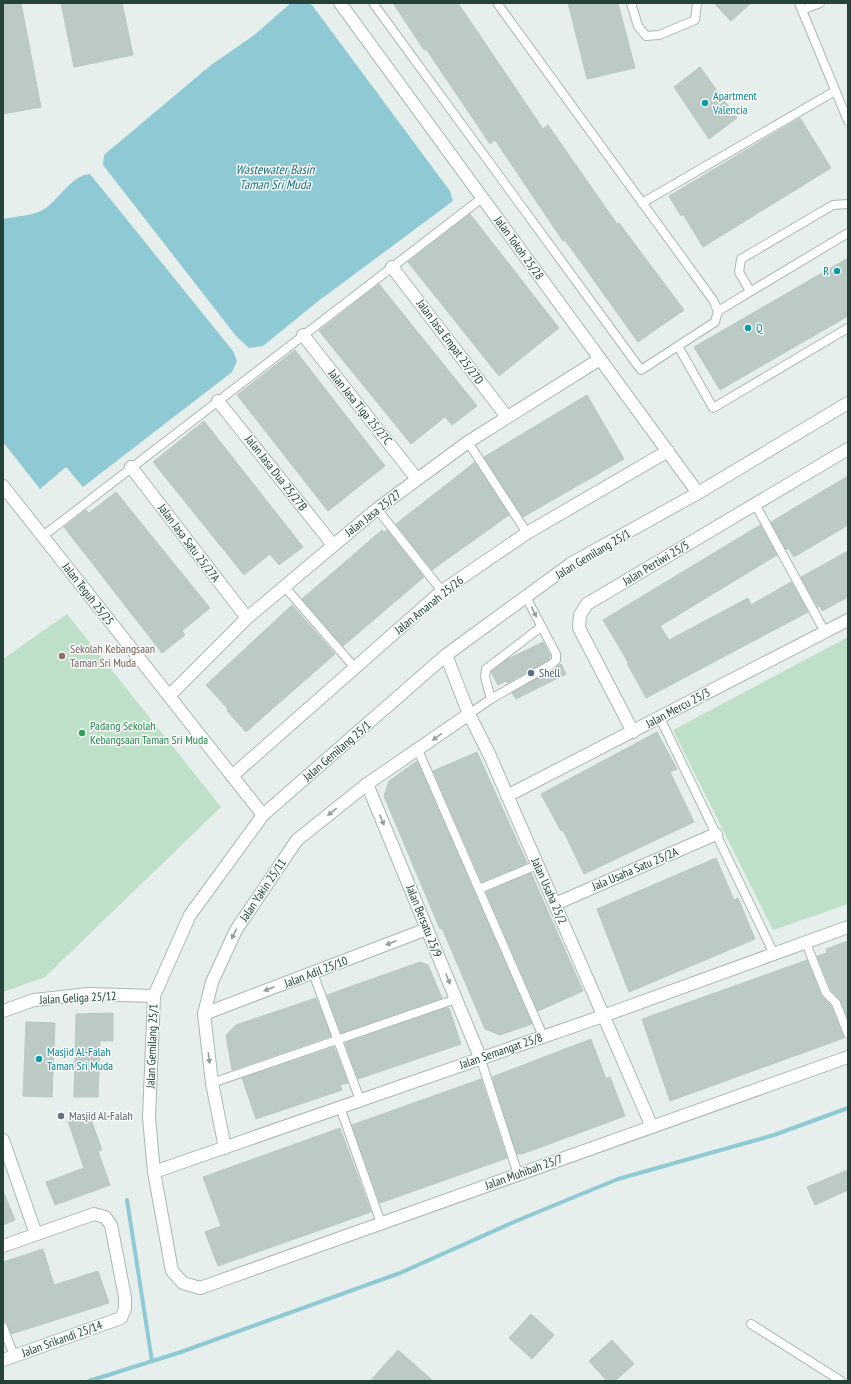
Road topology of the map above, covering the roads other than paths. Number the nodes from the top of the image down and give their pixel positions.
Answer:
1 (340, 3) edge
2 (373, 3) edge
3 (497, 3) edge
4 (631, 3) edge
5 (696, 3) edge
6 (820, 3) edge
7 (801, 7) edge
8 (835, 91) junction
9 (848, 121) edge
10 (482, 198) junction
11 (642, 203) junction
12 (848, 204) edge
13 (848, 233) edge
14 (392, 267) junction
15 (750, 291) junction
16 (718, 310) junction
17 (848, 328) edge
18 (303, 335) junction
19 (678, 346) junction
20 (600, 359) junction
21 (218, 401) junction
22 (848, 403) edge
23 (507, 418) junction
24 (468, 442) junction
25 (848, 449) edge
26 (668, 451) junction
27 (131, 468) junction
28 (418, 479) junction
29 (3, 486) edge
30 (698, 493) junction
31 (755, 504) junction
32 (377, 509) junction
33 (526, 533) junction
34 (43, 536) junction
35 (333, 545) junction
36 (284, 586) junction
37 (442, 592) junction
38 (526, 597) junction
39 (247, 618) junction
40 (848, 620) edge
41 (541, 627) junction
42 (824, 632) junction
43 (446, 656) junction
44 (355, 668) junction
45 (169, 696) junction
46 (491, 699) junction
47 (469, 714) junction
48 (660, 718) junction
49 (633, 732) junction
50 (418, 750) junction
51 (232, 776) junction
52 (367, 784) junction
53 (507, 796) junction
54 (263, 815) junction
55 (716, 834) junction
56 (537, 865) junction
57 (479, 889) junction
58 (555, 904) junction
59 (848, 927) edge
60 (427, 929) junction
61 (806, 942) junction
62 (774, 954) junction
63 (313, 973) junction
64 (154, 996) junction
65 (456, 999) junction
66 (3, 1011) edge
67 (204, 1014) junction
68 (603, 1016) junction
69 (848, 1034) edge
70 (543, 1036) junction
71 (338, 1040) junction
72 (848, 1057) edge
73 (480, 1058) junction
74 (212, 1083) junction
75 (360, 1100) junction
76 (340, 1107) junction
77 (652, 1127) junction
78 (3, 1140) edge
79 (225, 1148) junction
80 (154, 1172) junction
81 (518, 1174) junction
82 (381, 1223) junction
83 (36, 1234) junction
84 (3, 1246) edge
85 (200, 1288) joint
86 (751, 1324) dead end
87 (3, 1327) edge
88 (8, 1358) edge
89 (841, 1381) edge

1 - 10 street, Jalan Tokoh 25/28
2 - 19 lane
3 - 11 lane
4 - 5 lane
6 - 7 lane
7 - 8 lane
8 - 9 lane
8 - 11 lane
10 - 14 lane
10 - 20 street, Jalan Tokoh 25/28
11 - 16 lane
12 - 15 lane
13 - 15 lane
14 - 18 lane
14 - 23 street, Jalan Jasa Empat 25/27D
15 - 16 lane
16 - 19 lane
17 - 19 lane
18 - 21 lane
18 - 28 street, Jalan Jasa Tiga 25/27C
20 - 23 street, Jalan Jasa 25/27
20 - 26 street, Jalan Tokoh 25/28
21 - 27 lane
21 - 35 street, Jalan Jasa Dua 25/27B
22 - 30 street, Jalan Gemilang 25/1
23 - 24 street, Jalan Jasa 25/27
24 - 28 street, Jalan Jasa 25/27
24 - 33 lane
25 - 31 street, Jalan Pertiwi 25/5
26 - 30 street, Jalan Tokoh 25/28
26 - 33 street, Jalan Amanah 25/26
27 - 34 lane
27 - 39 street, Jalan Jasa Satu 25/27A
28 - 32 street, Jalan Jasa 25/27
29 - 34 street, Jalan Teguh 25/25
30 - 38 street, Jalan Gemilang 25/1
31 - 42 lane
31 - 49 street, Jalan Pertiwi 25/5
32 - 35 street, Jalan Jasa 25/27
32 - 37 lane
33 - 37 street, Jalan Amanah 25/26
34 - 45 street, Jalan Teguh 25/25
35 - 36 street, Jalan Jasa 25/27
36 - 39 street, Jalan Jasa 25/27
36 - 44 lane
37 - 44 street, Jalan Amanah 25/26
38 -> 41 lane
38 - 43 street, Jalan Gemilang 25/1
39 - 45 street, Jalan Jasa 25/27
40 - 42 street, Jalan Mercu 25/3
41 - 46 lane
41 - 46 lane
42 - 48 street, Jalan Mercu 25/3
43 - 47 street, Jalan Usaha 25/2
43 - 54 street, Jalan Gemilang 25/1
44 - 51 street, Jalan Amanah 25/26
45 - 51 street, Jalan Teguh 25/25
46 - 47 lane
47 -> 50 street, Jalan Yakin 25/11
47 - 53 street, Jalan Usaha 25/2
48 - 49 street, Jalan Mercu 25/3
48 - 55 lane
49 - 53 street, Jalan Mercu 25/3
50 - 52 street, Jalan Yakin 25/11
50 - 57 lane
51 - 54 street, Jalan Teguh 25/25
52 -> 60 street, Jalan Bersatu 25/9
52 -> 67 street, Jalan Yakin 25/11
53 - 56 street, Jalan Usaha 25/2
54 - 64 street, Jalan Gemilang 25/1
55 - 58 street, Jala Usaha Satu 25/2A
55 - 62 lane
56 - 57 lane
56 - 58 street, Jalan Usaha 25/2
57 - 70 lane
58 - 68 street, Jalan Usaha 25/2
59 - 61 street, Jalan Semangat 25/8
60 -> 63 street, Jalan Adil 25/10
60 -> 65 street, Jalan Bersatu 25/9
61 - 62 street, Jalan Semangat 25/8
61 - 69 lane
62 - 68 street, Jalan Semangat 25/8
63 -> 67 street, Jalan Adil 25/10
63 - 71 lane
64 - 66 street, Jalan Geliga 25/12
64 - 80 street, Jalan Gemilang 25/1
65 - 71 lane
65 - 73 street, Jalan Bersatu 25/9
67 -> 74 street, Jalan Yakin 25/11
68 - 70 street, Jalan Semangat 25/8
68 - 77 street, Jalan Usaha 25/2
70 - 73 street, Jalan Semangat 25/8
71 - 74 lane
71 - 75 lane
72 - 77 street, Jalan Muhibah 25/7
73 - 75 street, Jalan Semangat 25/8
73 - 81 lane
74 - 79 street, Jalan Yakin 25/11
75 - 76 street, Jalan Semangat 25/8
76 - 79 street, Jalan Semangat 25/8
76 - 82 lane
77 - 81 street, Jalan Muhibah 25/7
78 - 83 street
79 - 80 street, Jalan Semangat 25/8
80 - 85 street, Jalan Gemilang 25/1
81 - 82 street, Jalan Muhibah 25/7
82 - 85 street, Jalan Muhibah 25/7
83 - 84 street
83 - 88 street, Jalan Srikandi 25/14
86 - 89 lane
87 - 88 lane

